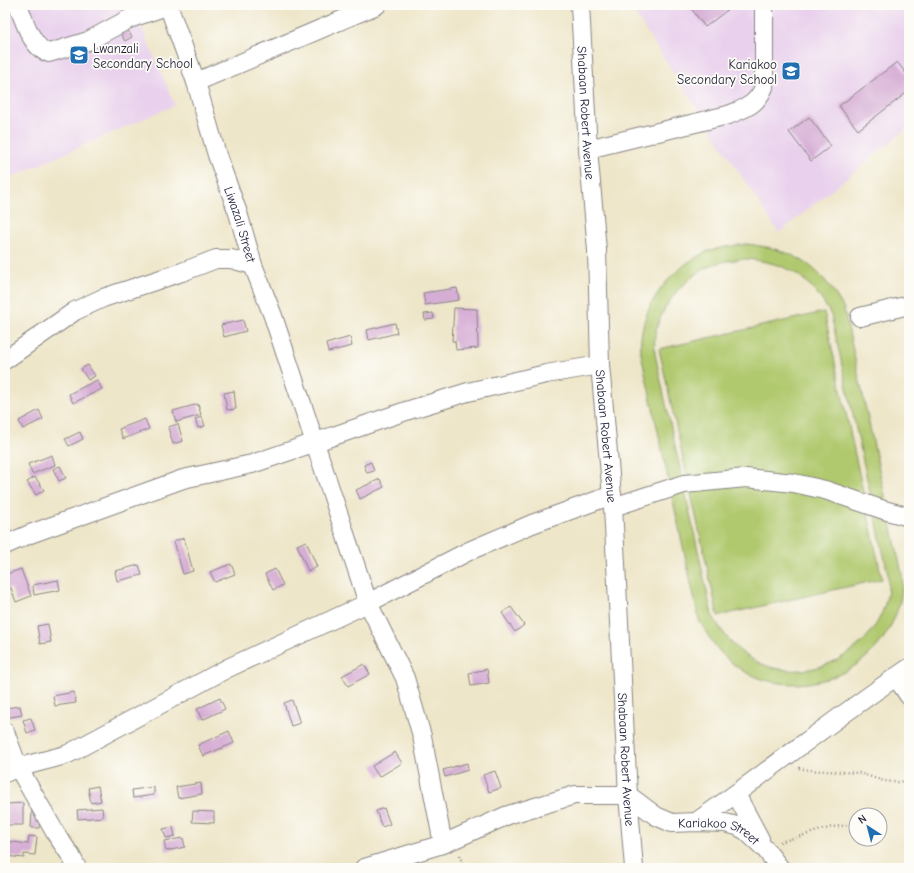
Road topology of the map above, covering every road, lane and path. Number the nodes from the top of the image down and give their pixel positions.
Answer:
1 (18, 5) edge
2 (168, 5) edge
3 (377, 5) edge
4 (580, 5) edge
5 (764, 5) edge
6 (196, 82) junction
7 (588, 149) junction
8 (253, 265) junction
9 (909, 306) edge
10 (860, 317) dead end
11 (5, 360) edge
12 (600, 365) junction
13 (315, 442) junction
14 (613, 501) junction
15 (909, 517) edge
16 (5, 545) edge
17 (368, 603) junction
18 (902, 672) edge
19 (909, 696) edge
20 (5, 732) edge
21 (777, 762) junction
22 (11, 770) edge
23 (909, 781) edge
24 (736, 794) junction
25 (628, 795) junction
26 (696, 822) junction
27 (848, 825) edge
28 (443, 844) junction
29 (765, 848) junction
30 (77, 868) edge
31 (364, 868) edge
32 (634, 868) edge
33 (780, 868) edge

1 - 2 street
2 - 6 street, Liwazali Street
3 - 6 street
4 - 7 street, Shabaan Robert Avenue
5 - 7 street
6 - 8 street, Liwazali Street
7 - 12 street, Shabaan Robert Avenue
8 - 11 street
8 - 13 street, Liwazali Street
9 - 10 street
12 - 13 street
12 - 14 street, Shabaan Robert Avenue
13 - 16 street
13 - 17 street, Liwazali Street
14 - 15 street
14 - 17 street
14 - 25 street, Shabaan Robert Avenue
17 - 22 street
17 - 28 street, Liwazali Street
18 - 19 street
18 - 21 street
20 - 22 street
21 - 23 path
21 - 24 street
22 - 30 street
24 - 26 street
24 - 29 street
25 - 26 street, Kariakoo Street
25 - 28 street
25 - 32 street, Shabaan Robert Avenue
26 - 29 street, Kariakoo Street
27 - 29 path
28 - 31 street
29 - 33 street, Kariakoo Street

